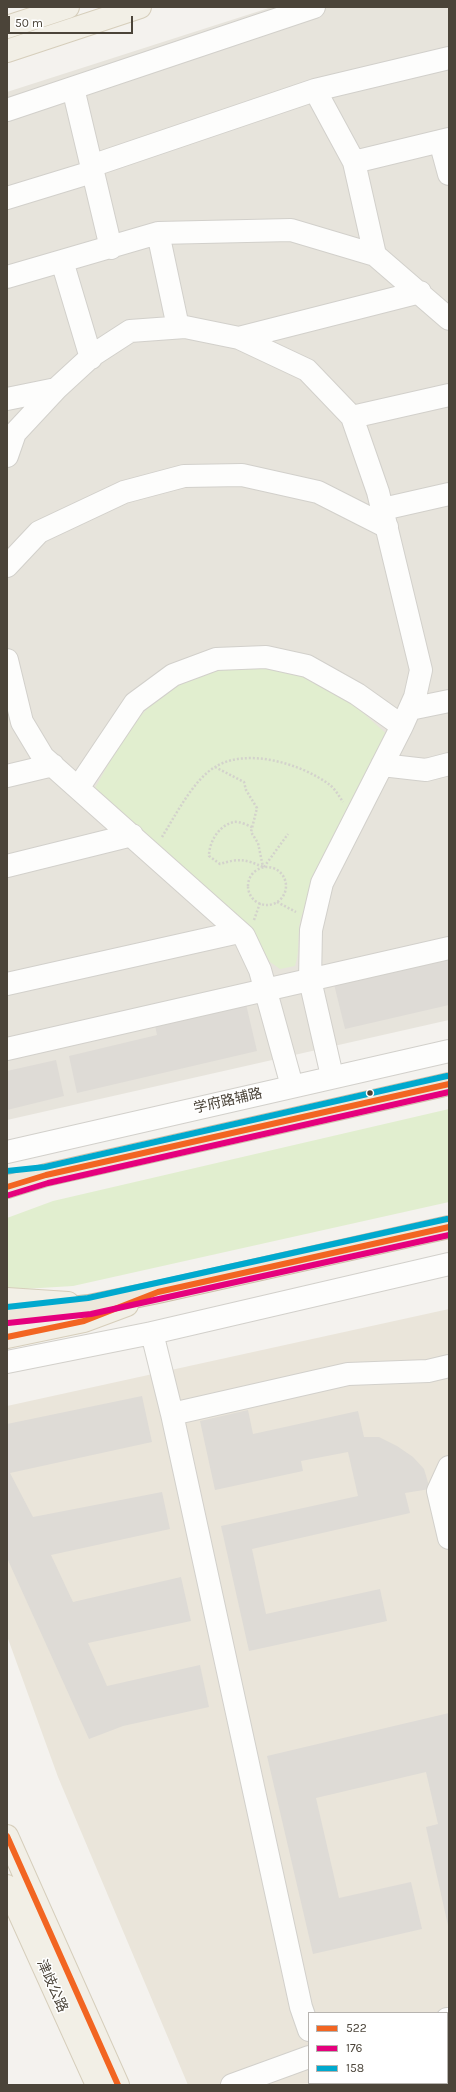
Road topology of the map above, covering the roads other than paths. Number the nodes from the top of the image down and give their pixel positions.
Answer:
1 (68, 7) edge
2 (140, 7) edge
3 (314, 7) edge
4 (7, 27) edge
5 (7, 51) edge
6 (449, 58) edge
7 (73, 88) junction
8 (315, 90) junction
9 (7, 110) edge
10 (444, 140) edge
11 (354, 162) junction
12 (92, 169) junction
13 (449, 174) edge
14 (7, 198) edge
15 (158, 233) junction
16 (111, 248) junction
17 (375, 255) junction
18 (62, 261) junction
19 (7, 277) edge
20 (420, 292) junction
21 (448, 316) edge
22 (178, 327) junction
23 (239, 338) junction
24 (91, 358) junction
25 (56, 389) junction
26 (449, 396) edge
27 (7, 399) edge
28 (352, 417) junction
29 (7, 456) edge
30 (449, 494) edge
31 (385, 518) junction
32 (7, 566) edge
33 (7, 660) edge
34 (10, 685) edge
35 (449, 701) edge
36 (406, 718) junction
37 (449, 764) edge
38 (53, 765) junction
39 (382, 765) junction
40 (7, 776) edge
41 (78, 788) junction
42 (132, 836) junction
43 (7, 866) edge
44 (239, 932) junction
45 (449, 948) edge
46 (310, 980) junction
47 (7, 984) edge
48 (266, 990) junction
49 (7, 1049) edge
50 (449, 1051) edge
51 (332, 1076) junction
52 (449, 1084) edge
53 (292, 1086) junction
54 (7, 1152) edge
55 (46, 1175) junction
56 (7, 1179) edge
57 (7, 1187) edge
58 (7, 1196) edge
59 (449, 1227) edge
60 (449, 1264) edge
61 (158, 1292) junction
62 (7, 1299) edge
63 (89, 1306) junction
64 (7, 1315) edge
65 (152, 1333) junction
66 (7, 1337) edge
67 (7, 1362) edge
68 (449, 1366) edge
69 (172, 1414) junction
70 (449, 1467) edge
71 (449, 1538) edge
72 (7, 1836) edge
73 (7, 1886) edge
74 (308, 2027) edge
75 (308, 2057) edge
76 (97, 2085) edge
77 (118, 2085) edge
78 (232, 2085) edge

1 - 4 main road
2 - 5 main road
3 - 7 street
6 - 8 street
7 - 9 street
7 - 12 street
8 - 11 street
8 - 12 street
10 - 11 street
10 - 13 street
11 - 17 street
12 - 14 street
12 - 16 street
15 - 16 street
15 - 17 street
15 - 22 street
16 - 18 street
17 - 20 street
18 - 19 street
18 - 24 street
20 - 21 street
20 - 23 street
22 - 23 street
22 - 24 street
23 - 28 street
24 - 25 street
25 - 27 street
25 - 29 street
26 - 28 street
28 - 31 street
30 - 31 street
31 - 32 street
31 - 36 street
33 - 34 street
34 - 38 street
35 - 36 street
36 - 39 street
36 - 41 street
37 - 39 street
38 - 40 street
38 - 41 street
39 - 46 street
41 - 42 street
42 - 43 street
42 - 44 street
44 - 47 street
44 - 48 street
45 - 46 street
46 - 48 street
46 - 51 street
48 - 49 street
48 - 53 street
50 - 51 street, 学府路辅路
51 - 53 street, 学府路辅路
52 - 55 highway
53 - 54 street, 学府路辅路
55 - 56 main road
55 - 57 highway
55 - 58 main road
59 - 61 highway
60 - 65 street
61 - 63 highway
61 - 66 main road
62 - 63 main road
63 - 64 highway
65 - 67 street
65 - 69 street
68 - 69 street
69 - 74 street
70 - 71 street
72 - 77 main road, 津歧公路
73 - 76 main road, 津歧公路
75 - 78 street

